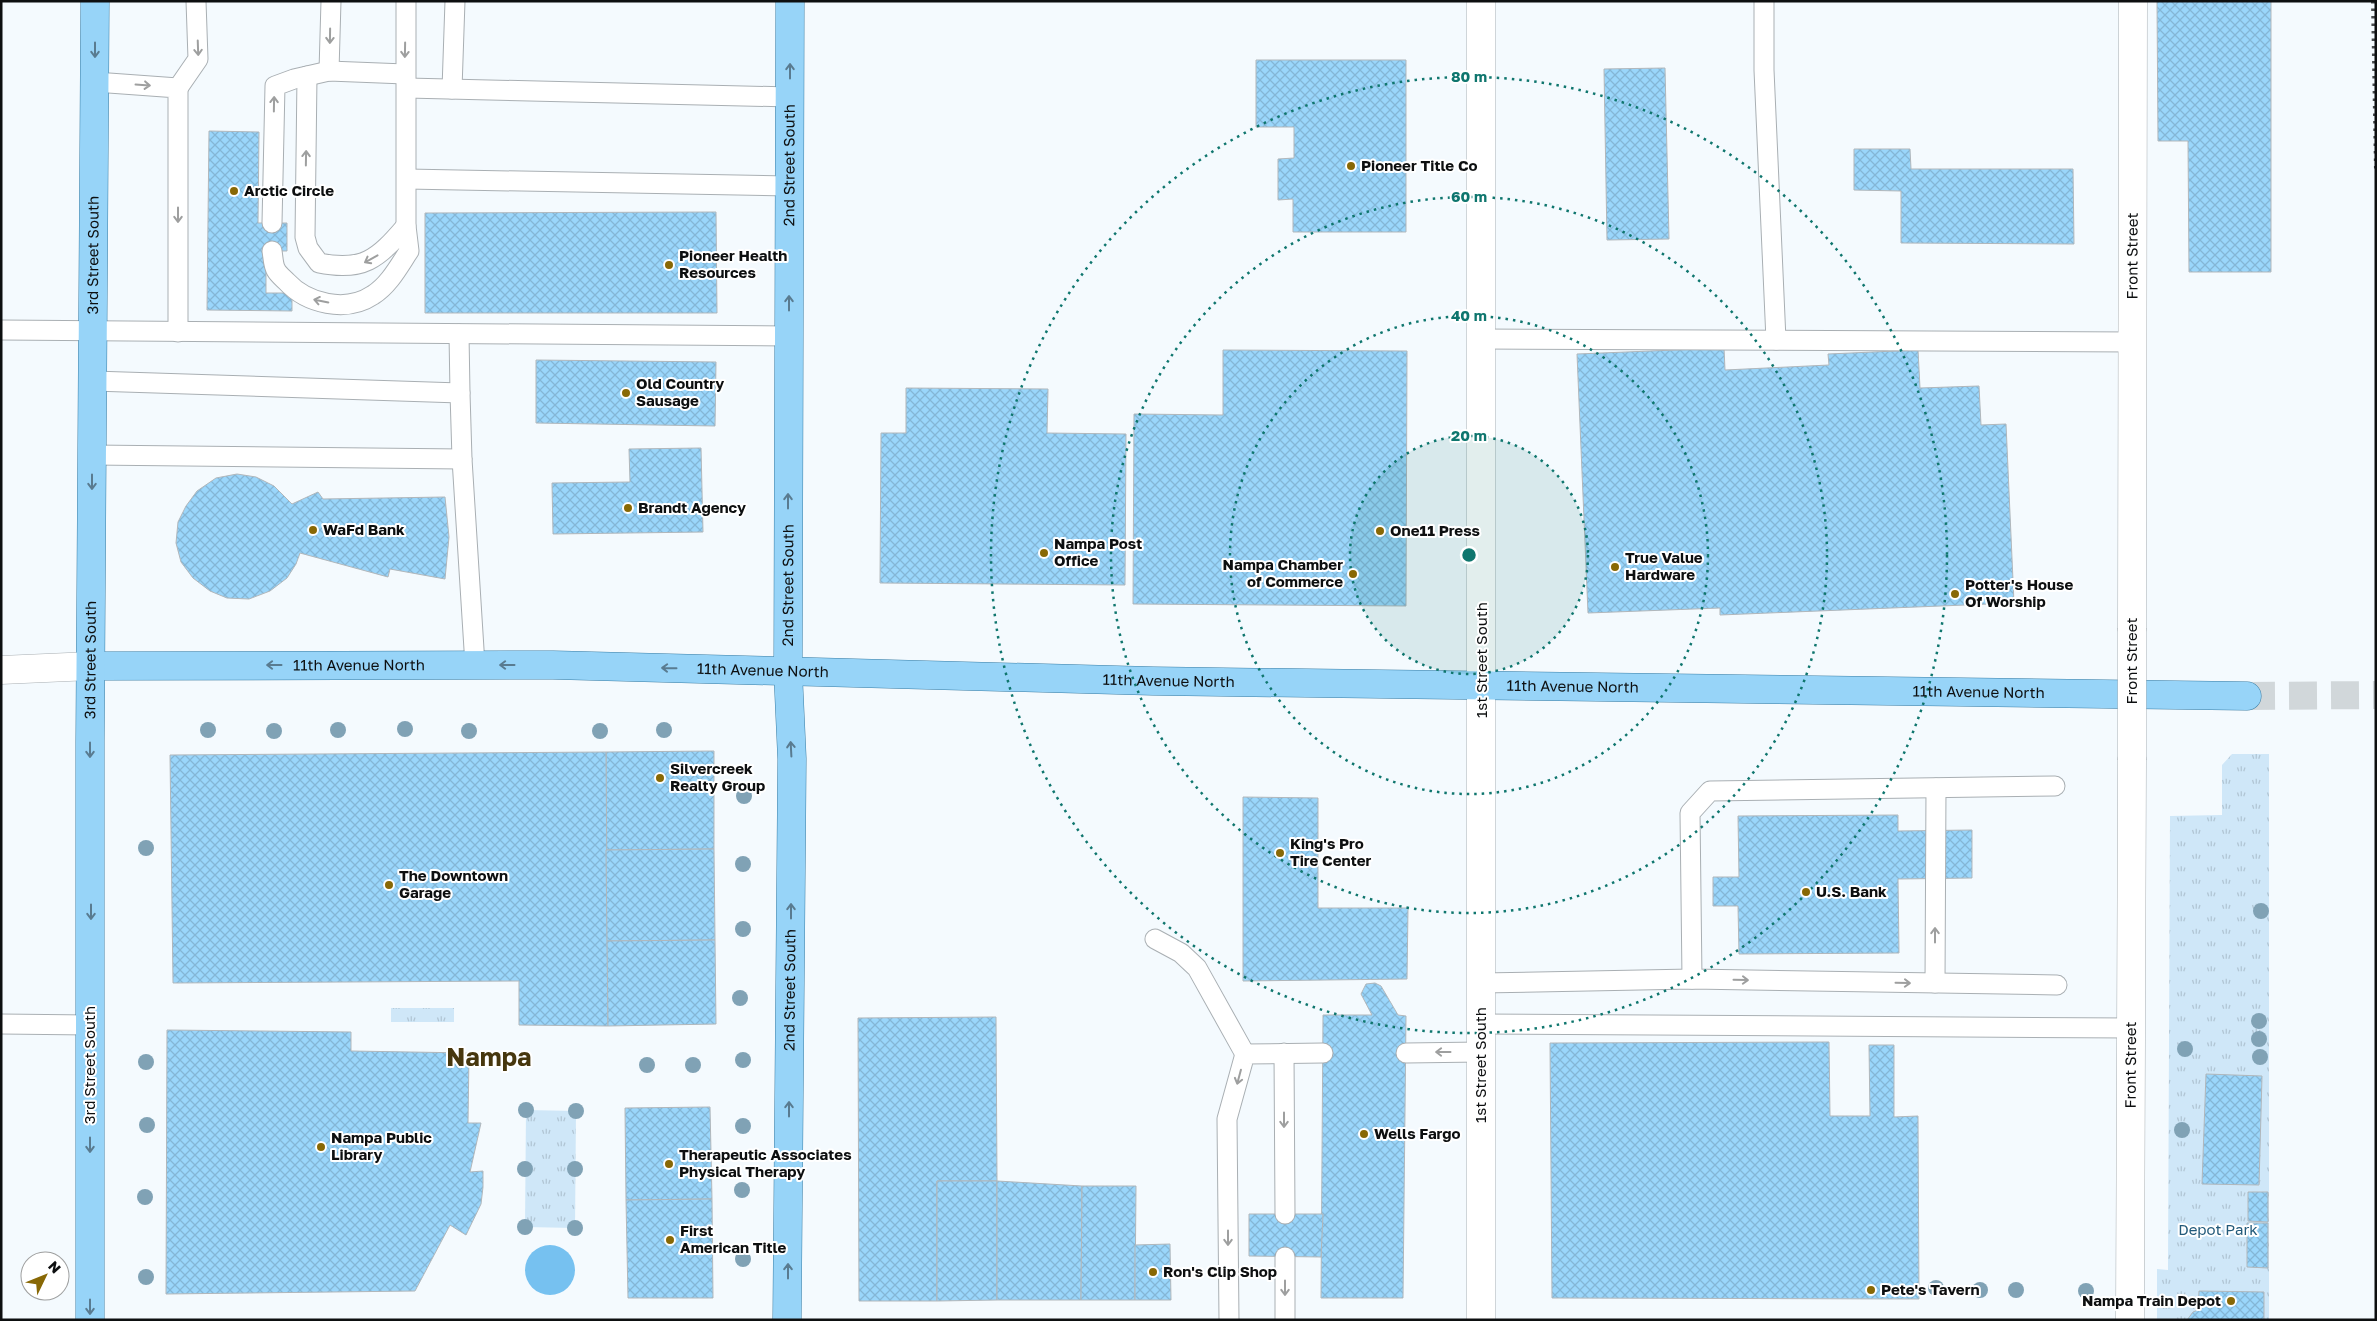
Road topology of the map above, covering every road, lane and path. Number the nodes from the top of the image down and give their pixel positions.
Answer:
1 (95, 1) edge
2 (196, 1) edge
3 (331, 1) edge
4 (406, 1) edge
5 (455, 1) edge
6 (790, 1) edge
7 (1481, 1) edge
8 (1764, 1) edge
9 (2133, 1) edge
10 (329, 71) junction
11 (307, 76) junction
12 (406, 81) junction
13 (95, 82) junction
14 (178, 88) junction
15 (452, 89) junction
16 (790, 97) junction
17 (406, 179) junction
18 (789, 186) junction
19 (272, 223) dead end
20 (406, 226) junction
21 (272, 251) dead end
22 (1, 330) edge
23 (93, 331) junction
24 (178, 332) junction
25 (459, 334) junction
26 (789, 336) junction
27 (1482, 339) junction
28 (1776, 340) junction
29 (2134, 342) junction
30 (94, 381) junction
31 (460, 393) junction
32 (92, 454) junction
33 (462, 459) junction
34 (475, 665) junction
35 (91, 666) junction
36 (1, 670) edge
37 (788, 672) junction
38 (1481, 684) junction
39 (2247, 696) tunnel mouth
40 (2054, 786) dead end
41 (1936, 788) junction
42 (1155, 939) dead end
43 (1692, 979) junction
44 (1481, 983) junction
45 (1935, 983) junction
46 (2056, 985) dead end
47 (1, 1024) edge
48 (1481, 1024) junction
49 (90, 1025) junction
50 (2131, 1028) junction
51 (1481, 1052) junction
52 (1284, 1053) junction
53 (1323, 1053) dead end
54 (1406, 1053) dead end
55 (1245, 1054) junction
56 (1284, 1214) dead end
57 (1285, 1257) dead end
58 (90, 1320) edge
59 (787, 1320) edge
60 (1229, 1320) edge
61 (1285, 1320) edge
62 (1481, 1320) edge
63 (2130, 1320) edge

1 -> 13 main road, 3rd Street South
2 -> 14 lane
3 -> 10 lane
4 -> 12 lane
5 - 15 lane
16 -> 6 main road, 2nd Street South
7 - 27 street, 1st Street South
8 - 28 lane
9 - 29 street, Front Street
10 - 11 lane
10 - 12 lane
19 -> 11 lane
20 -> 11 lane
12 - 15 lane
12 - 17 lane
13 -> 14 lane
13 - 23 main road, 3rd Street South
14 -> 24 lane
15 - 16 lane
16 - 18 main road, 2nd Street South
17 - 18 lane
17 - 20 lane
26 -> 18 main road, 2nd Street South
20 -> 21 lane
22 - 23 lane
23 - 24 lane
23 - 30 main road, 3rd Street South
24 - 25 lane
25 - 26 lane
25 - 31 lane
37 -> 26 main road, 2nd Street South
27 - 28 lane
27 - 38 street, 1st Street South
28 - 29 lane
29 - 50 street, Front Street, bridge
30 - 31 lane
30 - 32 main road, 3rd Street South
31 - 33 lane
32 - 33 lane
32 -> 35 main road, 3rd Street South
33 - 34 lane
34 -> 35 main road, 11th Avenue North
37 -> 34 main road, 11th Avenue North
35 - 36 street
35 -> 49 main road, 3rd Street South
37 - 38 main road, 11th Avenue North
59 -> 37 main road, 2nd Street South
38 - 39 main road, 11th Avenue North
38 - 44 street, 1st Street South
40 - 41 lane
41 - 43 lane
45 -> 41 lane
42 - 55 lane
43 - 44 lane
43 -> 45 lane
44 - 48 street, 1st Street South
45 - 46 lane
47 - 49 lane
48 - 50 lane
48 - 51 street, 1st Street South
49 -> 58 main road, 3rd Street South
50 - 63 street, Front Street
51 -> 54 lane
51 - 62 street, 1st Street South
52 - 53 lane
52 - 55 lane
52 -> 56 lane
55 -> 60 lane
57 -> 61 lane

